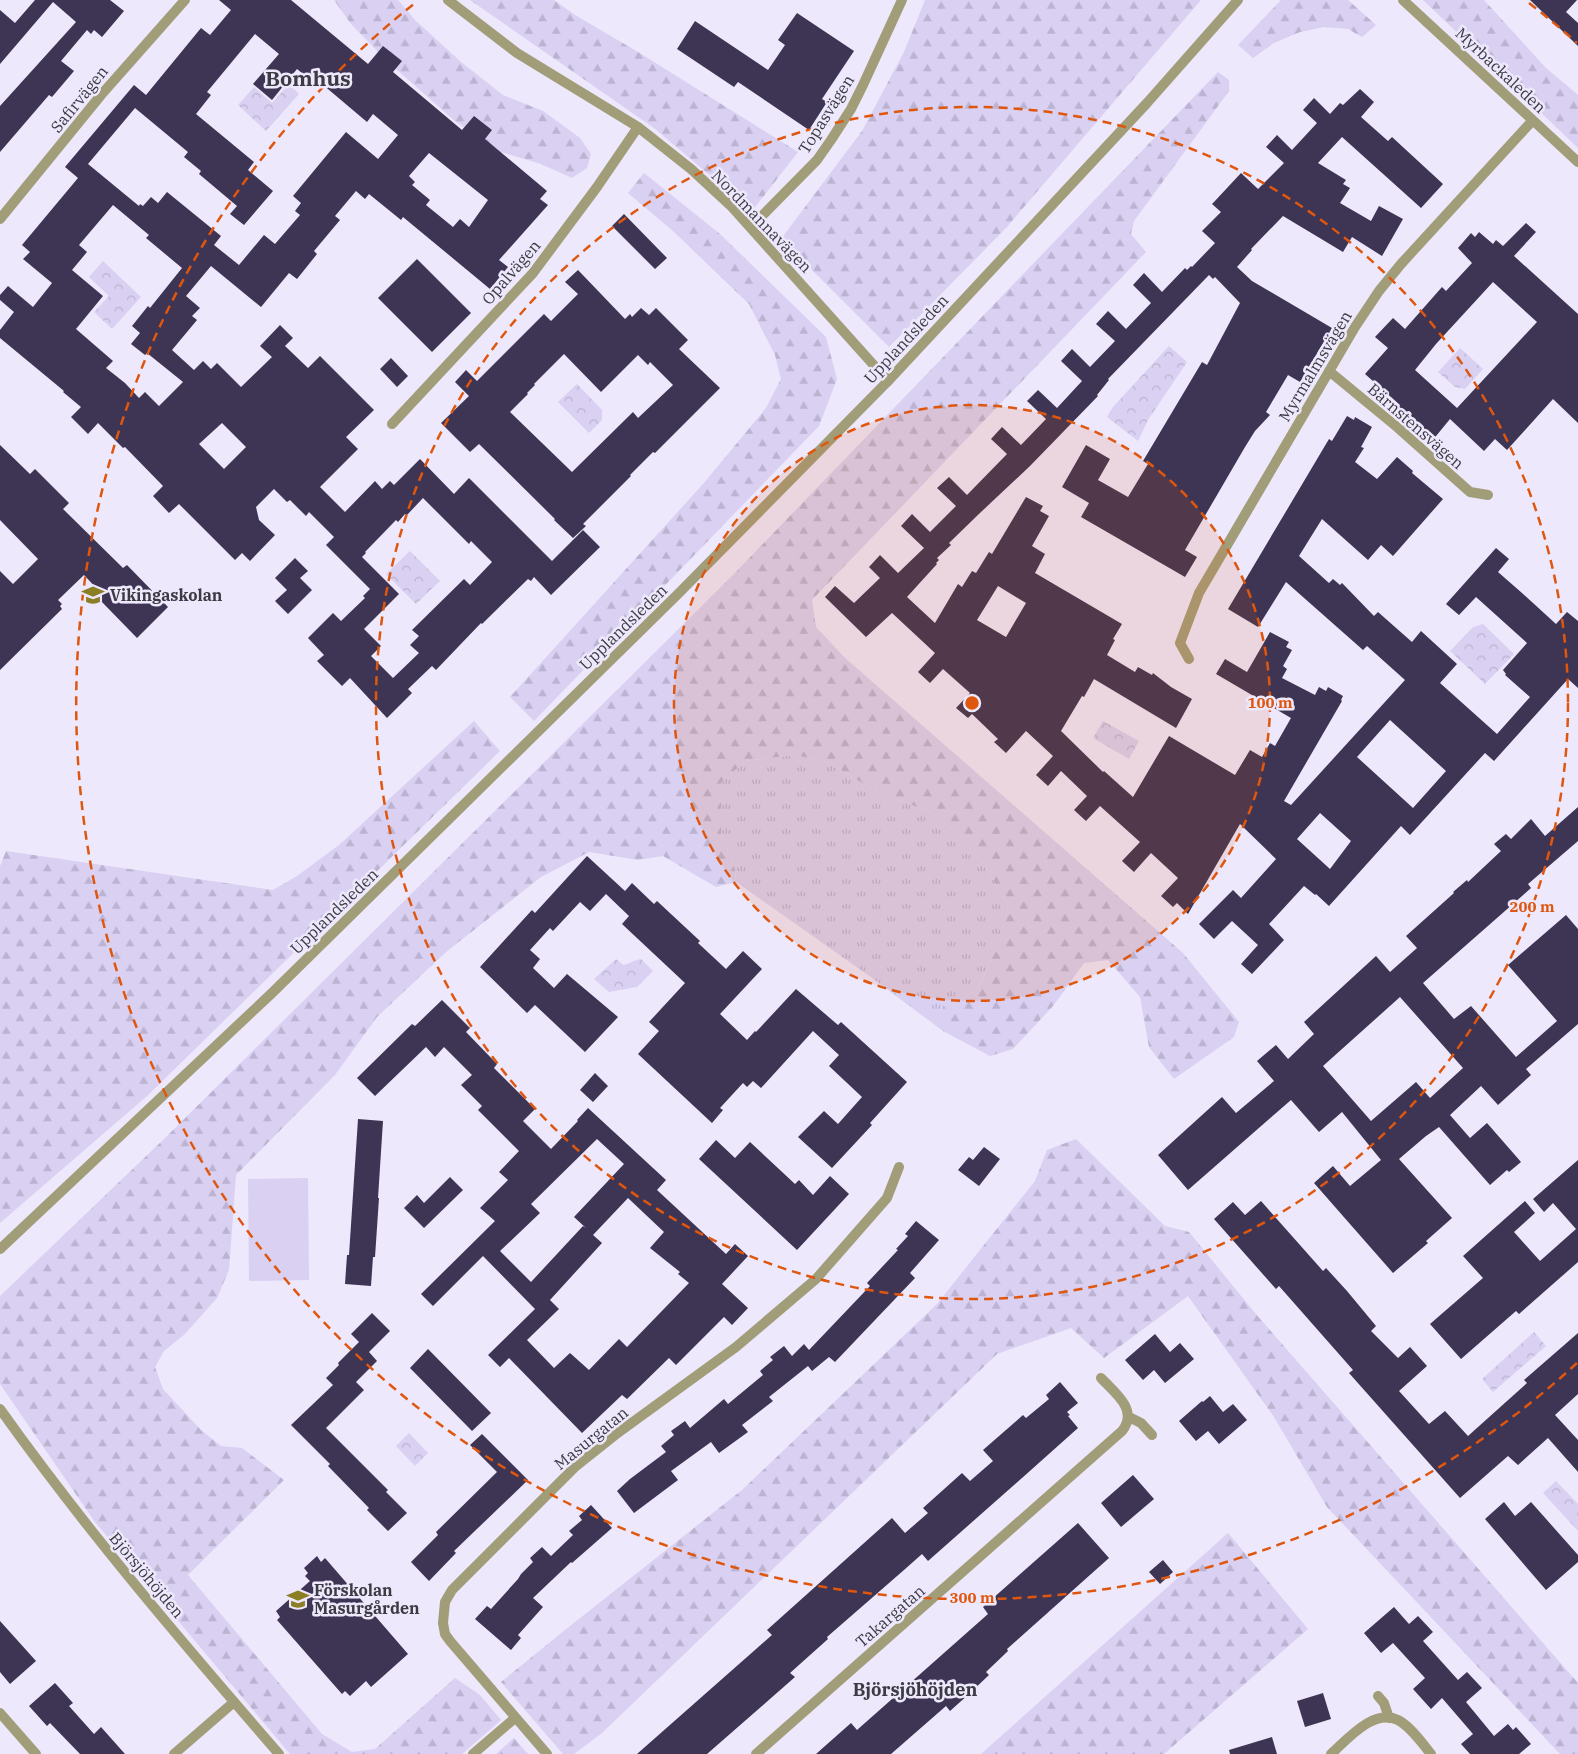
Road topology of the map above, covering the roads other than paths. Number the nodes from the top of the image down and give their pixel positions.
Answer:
1 (184, 0) edge
2 (448, 0) edge
3 (902, 0) edge
4 (1238, 0) edge
5 (1403, 0) edge
6 (1532, 121) junction
7 (638, 127) junction
8 (1578, 162) edge
9 (0, 219) edge
10 (751, 227) junction
11 (1329, 371) junction
12 (888, 381) junction
13 (392, 424) dead end
14 (1488, 495) dead end
15 (1189, 660) dead end
16 (899, 1168) dead end
17 (0, 1249) edge
18 (1101, 1378) dead end
19 (0, 1409) edge
20 (1129, 1418) junction
21 (1152, 1435) dead end
22 (1378, 1696) dead end
23 (234, 1702) junction
24 (0, 1713) edge
25 (515, 1718) junction
26 (1389, 1718) junction
27 (36, 1754) edge
28 (174, 1754) edge
29 (279, 1754) edge
30 (473, 1754) edge
31 (547, 1754) edge
32 (756, 1754) edge
33 (1331, 1754) edge
34 (1431, 1754) edge

1 - 9 street, Safirvägen
2 - 7 street, Nordmannavägen
3 - 10 street, Topasvägen
4 - 12 street, Upplandsleden
5 - 6 street, Myrbackaleden
6 - 8 street, Myrbackaleden
6 - 11 street, Myrmalmsvägen
7 - 10 street, Nordmannavägen
7 - 13 street, Opalvägen
10 - 12 street, Nordmannavägen
11 - 14 street, Bärnstensvägen
11 - 15 street, Myrmalmsvägen
12 - 17 street, Upplandsleden
16 - 25 street, Masurgatan
18 - 20 street
19 - 23 street, Björsjöhöjden
20 - 21 street
20 - 32 street, Takargatan
22 - 26 street
23 - 28 street
23 - 29 street, Björsjöhöjden
24 - 27 street
25 - 30 street
25 - 31 street
26 - 33 street
26 - 34 street

